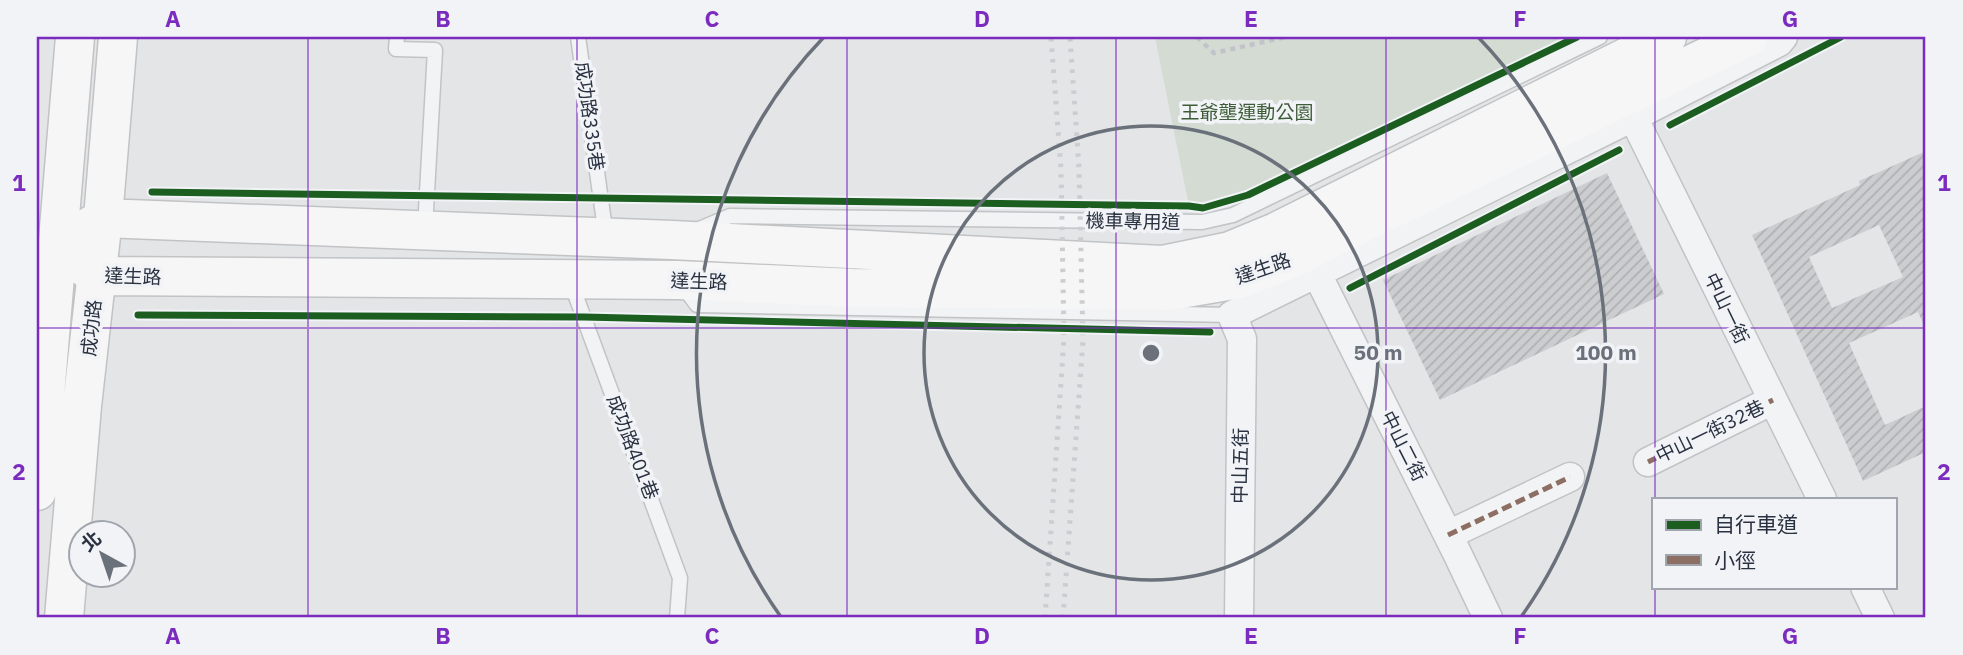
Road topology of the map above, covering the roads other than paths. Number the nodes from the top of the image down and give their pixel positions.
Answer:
1 (75, 37) edge
2 (118, 37) edge
3 (397, 37) edge
4 (578, 37) edge
5 (1600, 37) edge
6 (1667, 37) edge
7 (1748, 37) edge
8 (1783, 37) edge
9 (1633, 117) junction
10 (103, 218) junction
11 (425, 230) junction
12 (606, 237) junction
13 (672, 240) junction
14 (47, 249) edge
15 (1317, 274) junction
16 (97, 276) junction
17 (569, 279) junction
18 (678, 280) junction
19 (1232, 315) junction
20 (1773, 400) junction
21 (1648, 462) dead end
22 (1570, 477) dead end
23 (37, 491) edge
24 (1822, 498) edge
25 (1448, 535) junction
26 (1865, 588) edge
27 (64, 618) edge
28 (677, 618) edge
29 (1239, 618) edge
30 (1488, 618) edge
31 (1880, 618) edge

1 - 14 street, 成功路
2 - 10 street, 成功路
3 - 11 lane
4 - 12 lane, 成功路335巷
5 - 13 lane, 機車專用道
6 - 13 street, 達生路
7 - 18 street, 達生路
8 - 9 street, 達生路
9 - 15 street, 達生路
9 - 20 street, 中山一街
10 - 11 street, 達生路
10 - 14 street
10 - 16 street, 成功路
11 - 12 street, 達生路
12 - 13 street, 達生路
14 - 16 street, 達生路
14 - 23 street, 成功路
15 - 19 street, 達生路
15 - 25 street, 中山二街
16 - 17 street, 達生路
16 - 27 street, 成功路
17 - 18 street, 達生路
17 - 28 lane, 成功路401巷
18 - 19 lane
19 - 29 street, 中山五街
20 - 21 street, 中山一街32巷
20 - 24 street, 中山一街
22 - 25 street
25 - 30 street, 中山二街
26 - 31 street

